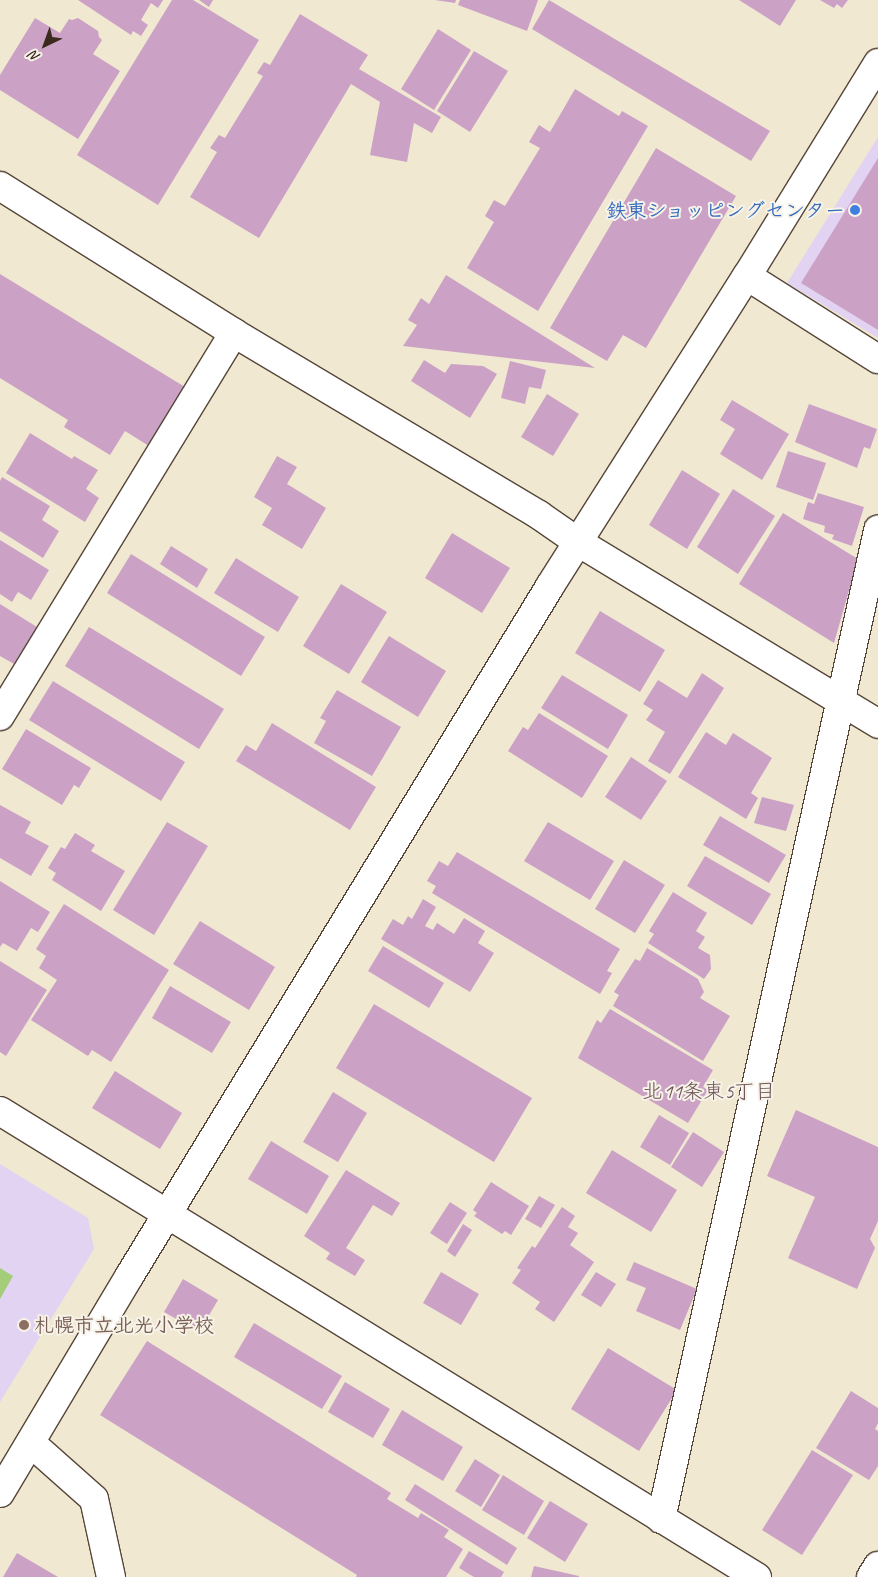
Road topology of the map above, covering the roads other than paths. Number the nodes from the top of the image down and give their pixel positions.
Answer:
1 (878, 63) edge
2 (0, 186) edge
3 (748, 276) junction
4 (234, 333) junction
5 (878, 360) edge
6 (878, 530) edge
7 (578, 542) junction
8 (840, 700) junction
9 (0, 716) edge
10 (878, 724) edge
11 (0, 1112) edge
12 (167, 1214) junction
13 (31, 1443) junction
14 (0, 1493) edge
15 (661, 1519) junction
16 (878, 1566) edge
17 (111, 1577) edge
18 (757, 1577) edge
19 (871, 1577) edge

1 - 3 street
2 - 4 street
3 - 5 street
3 - 7 street
4 - 7 street
4 - 9 street
6 - 8 street
7 - 8 street
7 - 12 street
8 - 10 street
8 - 15 street
11 - 12 street
12 - 13 street
12 - 15 street
13 - 14 street
13 - 17 street
15 - 18 street
16 - 19 street

